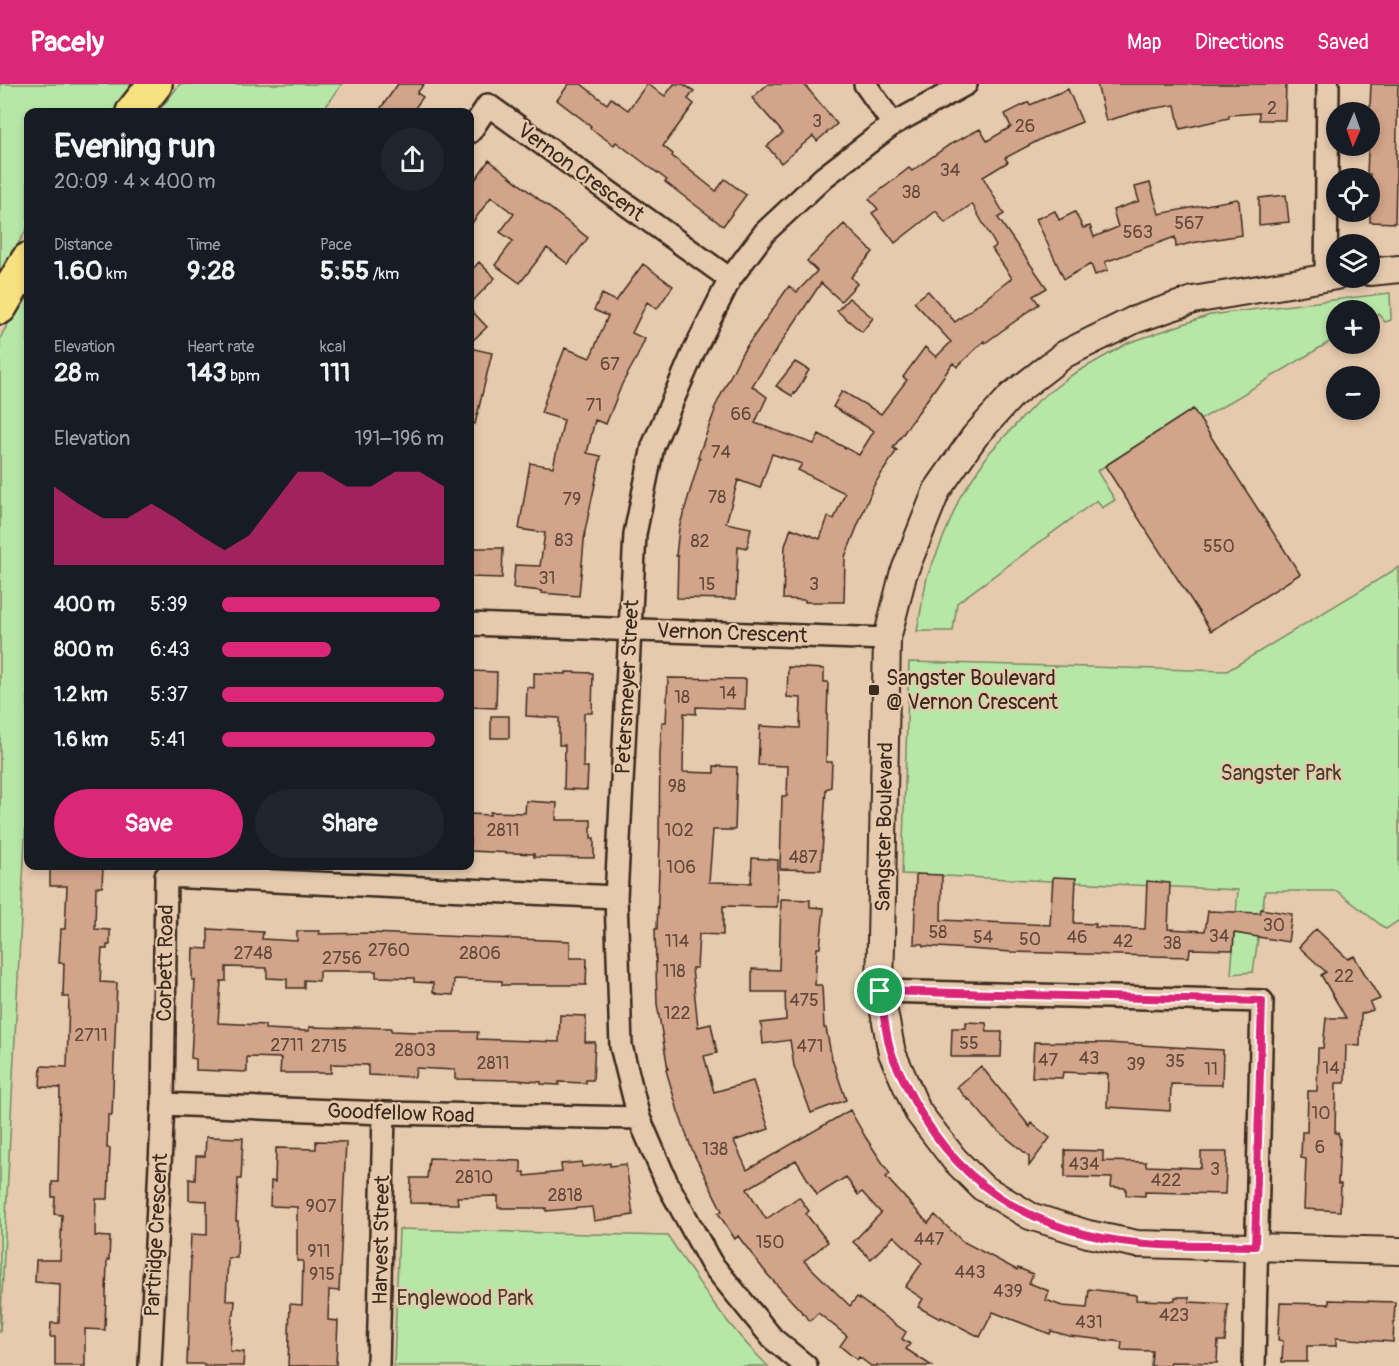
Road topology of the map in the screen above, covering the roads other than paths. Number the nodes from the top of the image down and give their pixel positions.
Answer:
1 (155, 84) edge
2 (865, 84) edge
3 (966, 84) edge
4 (1328, 84) edge
5 (136, 108) edge
6 (893, 124) junction
7 (474, 126) edge
8 (1330, 234) edge
9 (24, 267) edge
10 (1399, 269) edge
11 (1380, 271) edge
12 (1326, 277) edge
13 (730, 279) junction
14 (0, 307) edge
15 (474, 624) edge
16 (630, 628) junction
17 (887, 639) junction
18 (616, 897) junction
19 (880, 991) junction
20 (163, 1104) junction
21 (384, 1113) junction
22 (639, 1118) junction
23 (1255, 1246) junction
24 (1399, 1251) edge
25 (150, 1366) edge
26 (378, 1366) edge
27 (806, 1366) edge
28 (1254, 1366) edge

1 - 5 highway
2 - 6 street
3 - 6 street, Petersmeyer Street
4 - 8 street
6 - 13 street, Petersmeyer Street
7 - 13 street, Vernon Crescent
9 - 14 highway
10 - 11 street
12 - 17 street, Sangster Boulevard
13 - 16 street, Petersmeyer Street
15 - 16 street, Vernon Crescent
16 - 17 street, Vernon Crescent
16 - 18 street, Petersmeyer Street
17 - 19 street, Sangster Boulevard
18 - 20 street, Corbett Road
18 - 22 street, Petersmeyer Street
19 - 23 street, Sangster Boulevard
19 - 23 street
20 - 21 street, Goodfellow Road
20 - 25 street, Partridge Crescent
21 - 22 street, Goodfellow Road
21 - 26 street, Harvest Street
22 - 27 street, Petersmeyer Street
23 - 24 street, Sangster Boulevard
23 - 28 street

